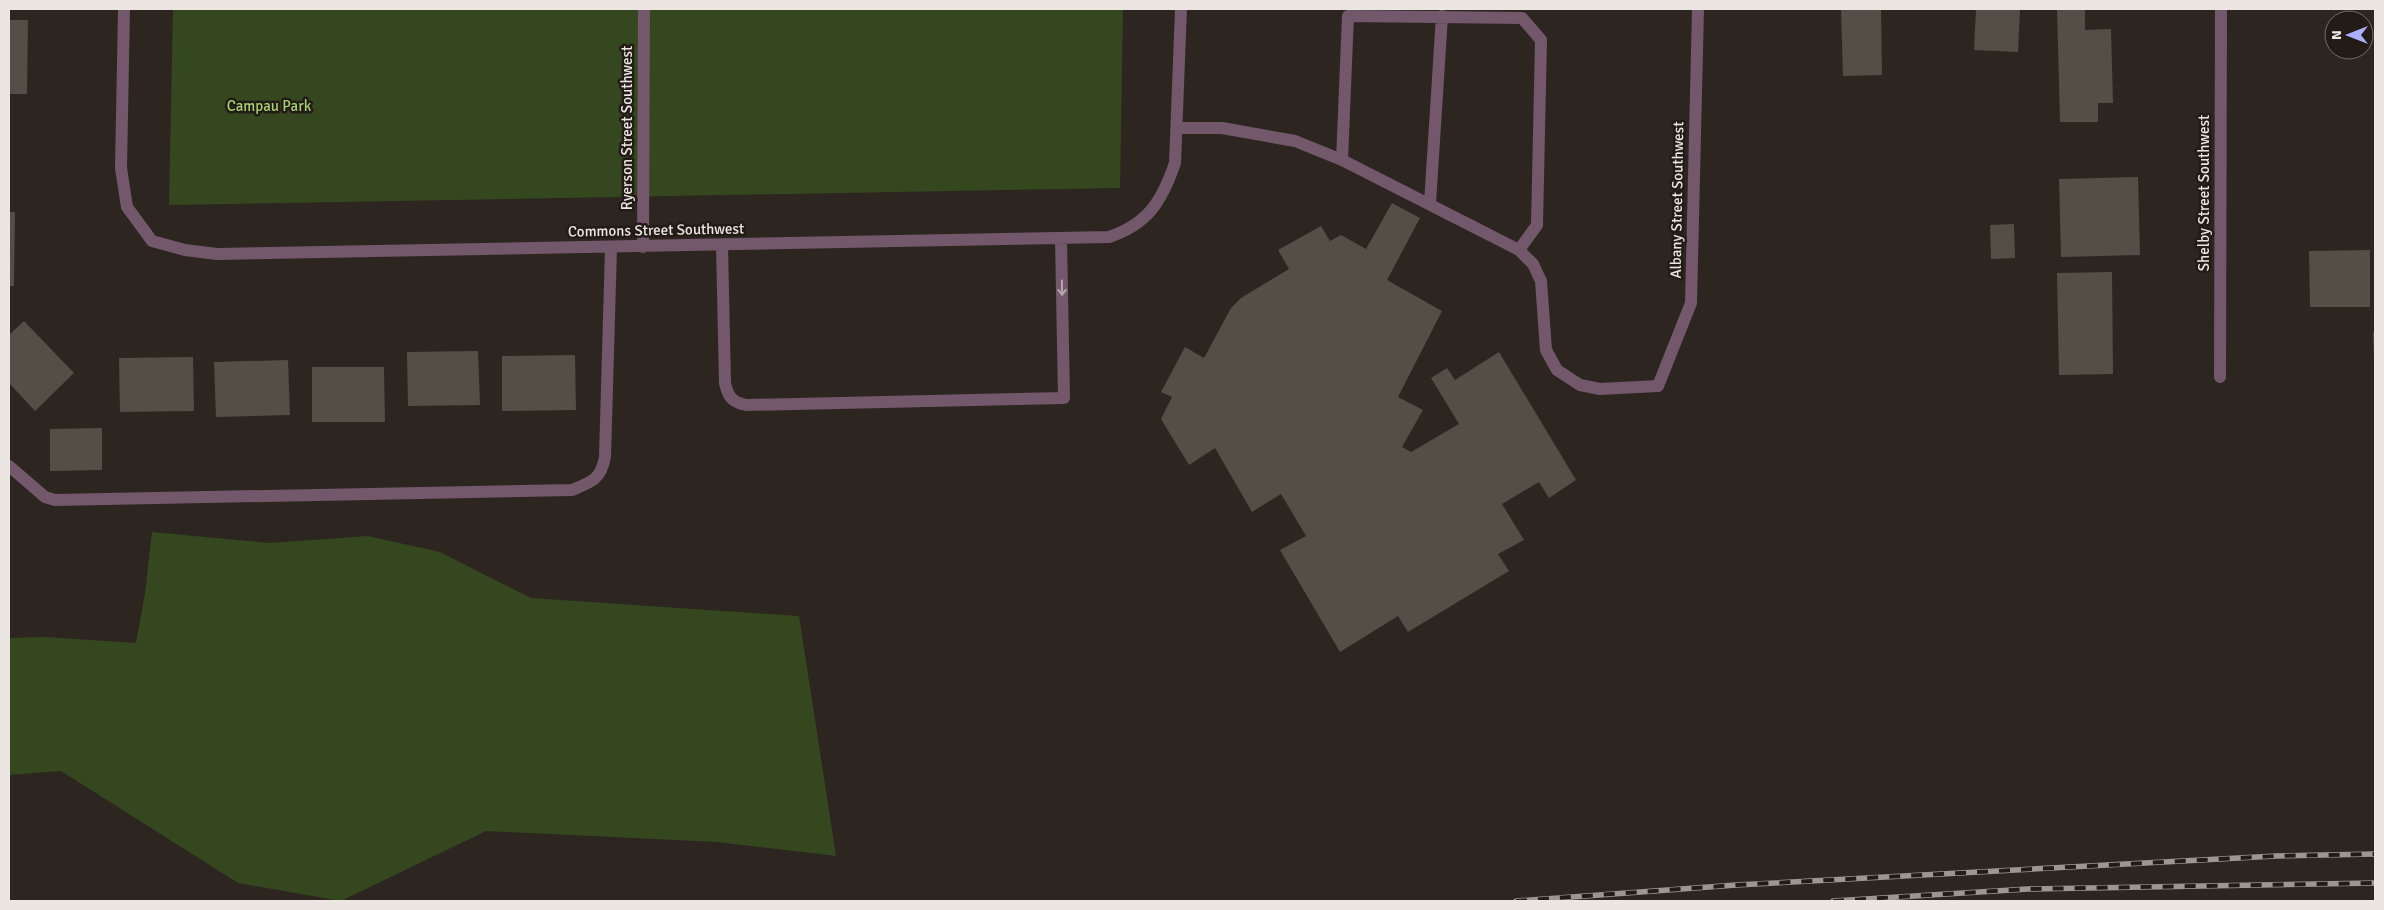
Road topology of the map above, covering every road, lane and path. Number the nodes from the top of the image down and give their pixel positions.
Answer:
1 (124, 9) edge
2 (644, 9) edge
3 (1181, 9) edge
4 (1698, 9) edge
5 (2221, 9) edge
6 (1442, 16) junction
7 (1178, 128) junction
8 (1342, 160) junction
9 (1430, 203) junction
10 (1061, 239) junction
11 (722, 245) junction
12 (643, 247) junction
13 (611, 248) junction
14 (1519, 250) junction
15 (2220, 377) dead end
16 (9, 466) edge

1 - 13 street, Commons Street Southwest
2 - 12 street, Ryerson Street Southwest
3 - 7 street, Commons Street Southwest
4 - 14 street, Albany Street Southwest
5 - 15 street, Shelby Street Southwest
6 - 8 street
6 - 9 street
6 - 14 street
7 - 8 street
7 - 10 street, Commons Street Southwest
8 - 9 street
9 - 14 street
10 - 11 street, Commons Street Southwest
10 -> 11 street
11 - 12 street, Commons Street Southwest
12 - 13 street, Commons Street Southwest
13 - 16 street

